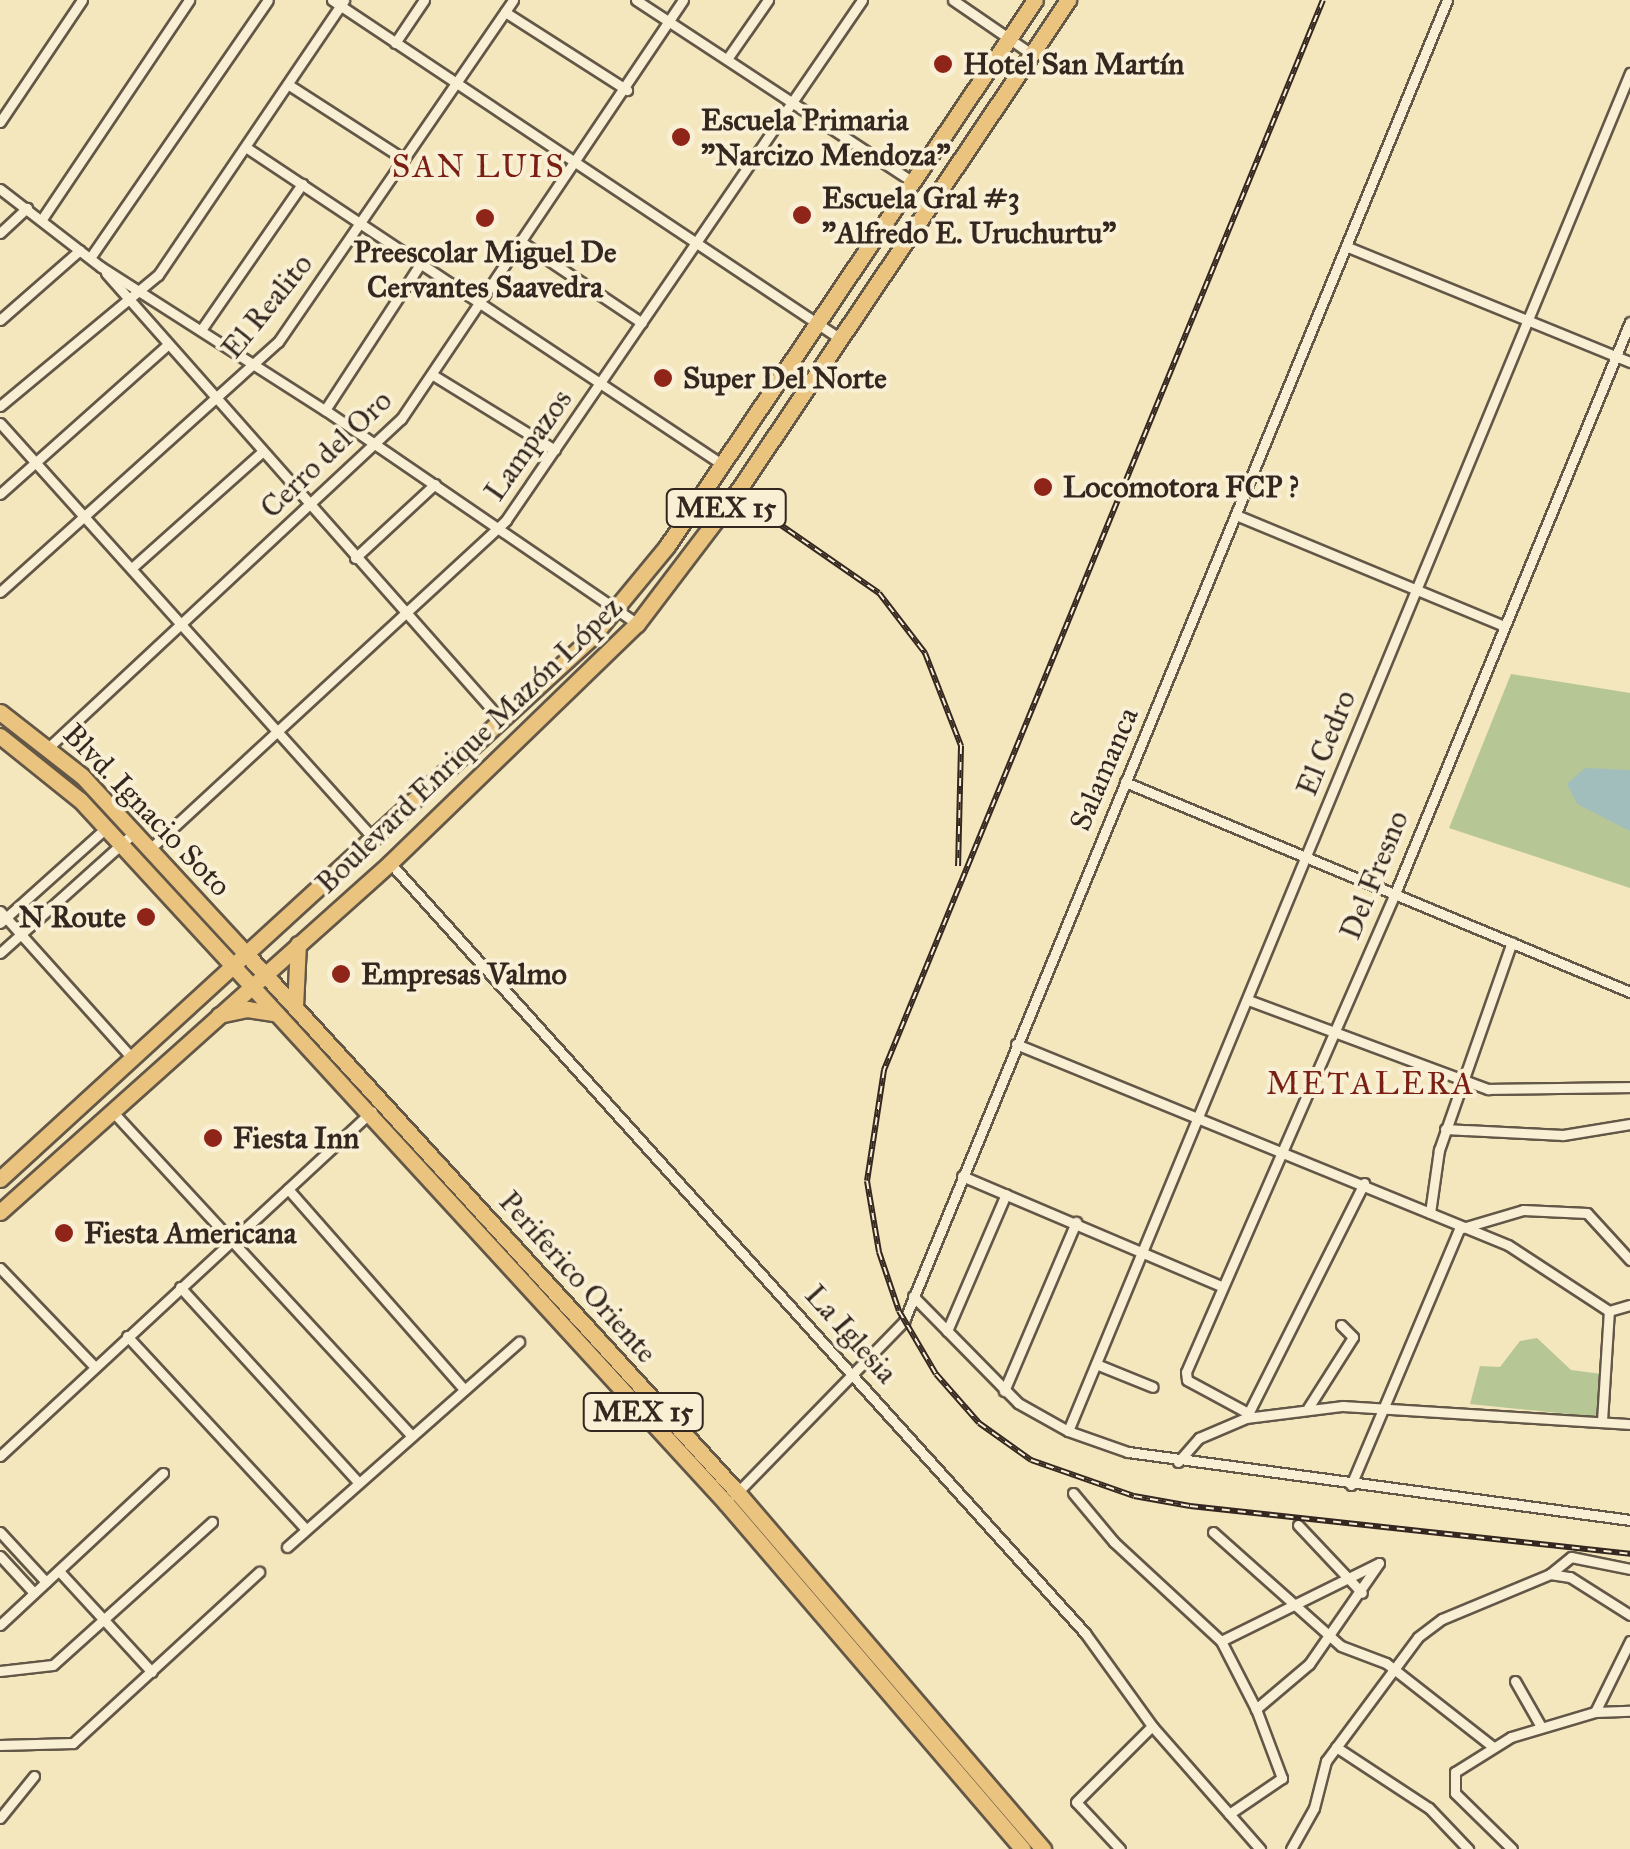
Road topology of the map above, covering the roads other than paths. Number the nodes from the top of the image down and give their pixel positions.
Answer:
1 (82, 0) edge
2 (190, 0) edge
3 (268, 0) edge
4 (424, 0) edge
5 (513, 0) edge
6 (636, 0) edge
7 (682, 0) edge
8 (768, 0) edge
9 (862, 0) edge
10 (953, 0) edge
11 (1035, 0) edge
12 (1068, 0) edge
13 (1447, 0) edge
14 (338, 2) edge
15 (505, 12) junction
16 (668, 22) junction
17 (1009, 38) junction
18 (395, 42) junction
19 (1030, 54) junction
20 (726, 58) junction
21 (1630, 72) edge
22 (456, 83) junction
23 (289, 85) junction
24 (627, 90) junction
25 (792, 102) junction
26 (0, 122) edge
27 (247, 148) junction
28 (404, 159) junction
29 (576, 165) junction
30 (912, 182) junction
31 (302, 184) junction
32 (0, 190) edge
33 (28, 208) junction
34 (42, 219) junction
35 (362, 225) junction
36 (0, 232) edge
37 (523, 242) junction
38 (694, 244) junction
39 (1348, 246) junction
40 (80, 250) junction
41 (90, 258) junction
42 (420, 264) junction
43 (101, 267) junction
44 (140, 291) junction
45 (128, 299) junction
46 (480, 306) junction
47 (1527, 318) junction
48 (0, 320) edge
49 (1630, 322) edge
50 (642, 323) junction
51 (817, 323) junction
52 (202, 330) junction
53 (839, 338) junction
54 (166, 346) junction
55 (1616, 356) junction
56 (1630, 362) edge
57 (256, 365) junction
58 (433, 375) junction
59 (600, 386) junction
60 (216, 402) junction
61 (0, 406) edge
62 (325, 410) junction
63 (0, 423) edge
64 (377, 446) junction
65 (555, 450) junction
66 (261, 453) junction
67 (36, 462) junction
68 (723, 465) junction
69 (435, 484) junction
70 (0, 494) edge
71 (310, 508) junction
72 (1236, 516) junction
73 (86, 519) junction
74 (499, 528) junction
75 (355, 558) junction
76 (134, 566) junction
77 (0, 592) edge
78 (1416, 592) junction
79 (615, 610) junction
80 (409, 616) junction
81 (183, 621) junction
82 (636, 624) junction
83 (1502, 625) junction
84 (0, 712) edge
85 (504, 722) junction
86 (0, 723) edge
87 (279, 733) junction
88 (0, 736) edge
89 (50, 746) junction
90 (1126, 782) junction
91 (107, 827) junction
92 (125, 840) junction
93 (375, 840) junction
94 (152, 847) junction
95 (1308, 854) junction
96 (390, 864) junction
97 (53, 874) junction
98 (68, 890) junction
99 (1396, 891) junction
100 (2, 917) edge
101 (20, 934) junction
102 (1512, 942) junction
103 (298, 944) junction
104 (0, 953) edge
105 (248, 956) junction
106 (234, 967) junction
107 (264, 974) junction
108 (251, 986) junction
109 (1630, 992) edge
110 (1250, 1001) junction
111 (295, 1007) junction
112 (277, 1014) junction
113 (219, 1015) junction
114 (1336, 1029) junction
115 (1016, 1044) junction
116 (134, 1059) junction
117 (1466, 1082) junction
118 (1630, 1087) edge
119 (381, 1102) junction
120 (112, 1111) junction
121 (368, 1114) junction
122 (1198, 1121) junction
123 (1630, 1124) edge
124 (1445, 1130) junction
125 (1284, 1152) junction
126 (962, 1176) junction
127 (0, 1179) edge
128 (1364, 1183) junction
129 (288, 1188) junction
130 (1006, 1194) junction
131 (0, 1212) edge
132 (1430, 1213) junction
133 (1076, 1222) junction
134 (1459, 1229) junction
135 (234, 1238) junction
136 (1144, 1252) junction
137 (1630, 1260) edge
138 (0, 1268) edge
139 (1221, 1286) junction
140 (180, 1287) junction
141 (914, 1296) junction
142 (1630, 1305) edge
143 (1610, 1311) junction
144 (1341, 1325) dead end
145 (947, 1330) junction
146 (127, 1336) junction
147 (519, 1342) dead end
148 (1096, 1364) junction
149 (95, 1367) junction
150 (855, 1377) junction
151 (1154, 1387) dead end
152 (464, 1389) junction
153 (1004, 1391) junction
154 (1308, 1408) junction
155 (1381, 1409) junction
156 (1247, 1416) junction
157 (1602, 1421) junction
158 (1630, 1424) edge
159 (1068, 1432) junction
160 (411, 1434) junction
161 (0, 1456) edge
162 (1178, 1462) junction
163 (163, 1474) dead end
164 (358, 1482) junction
165 (1351, 1485) junction
166 (1073, 1493) dead end
167 (732, 1498) junction
168 (1630, 1520) edge
169 (212, 1522) dead end
170 (1298, 1525) dead end
171 (306, 1529) junction
172 (0, 1532) edge
173 (1212, 1532) dead end
174 (287, 1547) dead end
175 (19, 1552) junction
176 (4, 1560) edge
177 (1630, 1569) edge
178 (59, 1572) junction
179 (259, 1572) dead end
180 (1550, 1574) junction
181 (1345, 1577) junction
182 (46, 1582) junction
183 (34, 1593) junction
184 (1362, 1593) junction
185 (1292, 1602) junction
186 (1630, 1615) edge
187 (104, 1621) junction
188 (0, 1625) edge
189 (1330, 1636) junction
190 (1221, 1641) junction
191 (1630, 1641) edge
192 (0, 1670) edge
193 (152, 1672) junction
194 (1397, 1672) junction
195 (1515, 1681) dead end
196 (1256, 1709) junction
197 (1630, 1711) edge
198 (1595, 1712) junction
199 (1540, 1725) junction
200 (1152, 1726) junction
201 (0, 1745) edge
202 (1492, 1746) junction
203 (1336, 1747) junction
204 (34, 1776) dead end
205 (2, 1812) edge
206 (1229, 1814) junction
207 (1023, 1849) edge
208 (1043, 1849) edge
209 (1120, 1849) edge
210 (1260, 1849) edge
211 (1291, 1849) edge
212 (1468, 1849) edge
213 (1512, 1849) edge

1 - 26 street
2 - 34 street
3 - 41 street
4 - 18 street
5 - 15 street, El Realito
6 - 16 street
7 - 16 street, Cerro del Oro
8 - 20 street
9 - 25 street, Lampazos
10 - 17 street
11 - 17 main road, Boulevard Enrique Mazón López / MEX 15
12 - 19 main road, Boulevard Enrique Mazón López / MEX 15
13 - 39 street, Salamanca
14 - 18 street
14 - 23 street
15 - 22 street, El Realito
15 - 24 street
16 - 20 street
16 - 24 street, Cerro del Oro
17 - 19 street
17 - 30 main road, Boulevard Enrique Mazón López / MEX 15
18 - 22 street
19 - 53 main road, Boulevard Enrique Mazón López / MEX 15
20 - 25 street
21 - 47 street, El Cedro
22 - 28 street, El Realito
22 - 29 street
23 - 27 street
23 - 28 street
24 - 29 street, Cerro del Oro
25 - 30 street
25 - 38 street, Lampazos
27 - 31 street
27 - 44 street
28 - 35 street, El Realito
29 - 37 street, Cerro del Oro
29 - 38 street
30 - 51 main road, Boulevard Enrique Mazón López / MEX 15
31 - 35 street
31 - 52 street
32 - 33 street
33 - 34 street
33 - 36 street
34 - 40 street
35 - 42 street
35 - 57 street, El Realito
37 - 46 street, Cerro del Oro
37 - 50 street
38 - 50 street, Lampazos
38 - 51 street
39 - 47 street
39 - 72 street, Salamanca
40 - 41 street
40 - 48 street
41 - 43 street
42 - 46 street
42 - 62 street
43 - 44 street
43 - 45 street
44 - 45 street
44 - 52 street
45 - 54 street
45 - 61 street
46 - 58 street, Cerro del Oro
46 - 59 street
47 - 55 street
47 - 78 street, El Cedro
49 - 55 street, Del Fresno
50 - 59 street, Lampazos
51 - 53 street
51 - 68 main road, Boulevard Enrique Mazón López / MEX 15
52 - 57 street
53 - 82 main road, Boulevard Enrique Mazón López / MEX 15
54 - 60 street
54 - 67 street
55 - 56 street
55 - 83 street, Del Fresno
57 - 60 street, El Realito
57 - 62 street
58 - 64 street, Cerro del Oro
58 - 65 street
59 - 65 street, Lampazos
59 - 68 street
60 - 66 street
60 - 73 street, El Realito
62 - 64 street
63 - 67 street
64 - 69 street
64 - 71 street, Cerro del Oro
65 - 74 street, Lampazos
66 - 71 street
66 - 76 street
67 - 70 street
67 - 73 street
68 - 79 main road, Boulevard Enrique Mazón López / MEX 15
69 - 74 street
69 - 75 street
71 - 75 street
71 - 81 street, Cerro del Oro
72 - 78 street
72 - 90 street, Salamanca
73 - 76 street
73 - 77 street, El Realito
74 - 79 street
74 - 80 street, Lampazos
75 - 80 street
76 - 81 street
78 - 83 street
78 - 95 street, El Cedro
79 - 82 street
79 - 85 main road, Boulevard Enrique Mazón López / MEX 15
80 - 85 street
80 - 87 street, Lampazos
81 - 87 street
81 - 89 street, Cerro del Oro
82 - 96 main road, Boulevard Enrique Mazón López / MEX 15
83 - 99 street, Del Fresno
84 - 89 main road, Blvd. Ignacio Soto
85 - 93 main road, Boulevard Enrique Mazón López / MEX 15
86 - 89 main road
87 - 93 street
87 - 94 street, Lampazos
88 - 91 main road, Blvd. Ignacio Soto
89 - 94 main road, Blvd. Ignacio Soto
90 - 95 street
90 - 115 street, Salamanca
91 - 92 main road, Blvd. Ignacio Soto
91 - 97 street
92 - 94 main road
92 - 98 street
92 - 106 main road, Blvd. Ignacio Soto
93 - 105 main road, Boulevard Enrique Mazón López / MEX 15
94 - 105 main road, Blvd. Ignacio Soto
95 - 99 street
95 - 110 street, El Cedro
96 - 103 main road, Boulevard Enrique Mazón López / MEX 15
96 - 150 street, La Iglesia
97 - 98 street
97 - 100 street
98 - 101 street
99 - 102 street
99 - 114 street, Del Fresno
100 - 101 street
101 - 104 street
101 - 116 street
102 - 109 street
102 - 117 street
103 - 107 main road, Boulevard Enrique Mazón López / MEX 15
103 - 111 main road
105 - 106 main road, MEX 15
105 - 107 main road, Blvd. Ignacio Soto
106 - 108 main road, Blvd. Ignacio Soto
106 - 116 main road, MEX 15
107 - 108 main road, Boulevard Enrique Mazón López / MEX 15
107 - 111 main road, Periferico Oriente / MEX 15
108 - 112 main road, Periferico Oriente / MEX 15
108 - 113 main road, Boulevard Enrique Mazón López / MEX 15
110 - 114 street
110 - 122 street, El Cedro
111 - 119 main road, Periferico Oriente / MEX 15
112 - 113 main road
112 - 121 main road, Periferico Oriente / MEX 15
113 - 120 main road, Boulevard Enrique Mazón López / MEX 15
114 - 117 street
114 - 125 street, Del Fresno
115 - 122 street
115 - 126 street, Salamanca
116 - 127 main road, MEX 15
117 - 118 street
117 - 124 street
119 - 121 street
119 - 167 main road, Periferico Oriente / MEX 15
120 - 131 main road, Boulevard Enrique Mazón López / MEX 15
120 - 135 street
121 - 129 street
121 - 167 main road, Periferico Oriente / MEX 15
122 - 125 street
122 - 136 street, El Cedro
123 - 124 street
124 - 132 street
125 - 128 street
125 - 139 street, Del Fresno
126 - 130 street
126 - 141 street, Salamanca
128 - 132 street
128 - 156 street
129 - 135 street
129 - 152 street
130 - 133 street
130 - 145 street
132 - 134 street
133 - 136 street
133 - 153 street
134 - 137 street
134 - 143 street
134 - 155 street
135 - 140 street
135 - 160 street
136 - 139 street
136 - 148 street, El Cedro
138 - 149 street
139 - 156 street, Del Fresno
140 - 146 street
140 - 164 street
141 - 145 street
141 - 150 street, Salamanca
142 - 143 street
143 - 157 street
144 - 154 street
145 - 153 street
146 - 149 street
146 - 171 street
147 - 152 street
148 - 151 street
148 - 159 street, El Cedro
149 - 161 street
150 - 167 street, Salamanca
150 - 200 street, La Iglesia
152 - 160 street
153 - 159 street
154 - 155 street
154 - 156 street
155 - 157 street
155 - 165 street
156 - 162 street
157 - 158 street
159 - 162 street
160 - 164 street
162 - 165 street
163 - 178 street
164 - 171 street
165 - 168 street
166 - 190 street
167 - 207 main road, Periferico Oriente / MEX 15
167 - 208 main road, Periferico Oriente / MEX 15
169 - 187 street
170 - 181 street
171 - 174 street
172 - 175 street
173 - 185 street
175 - 176 street
175 - 182 street
176 - 183 street
177 - 180 street
178 - 182 street
178 - 187 street
179 - 193 street
180 - 186 street
180 - 194 street
181 - 184 street
181 - 184 street
181 - 185 street
182 - 183 street
183 - 188 street
184 - 189 street
185 - 189 street
185 - 190 street
187 - 192 street
187 - 193 street
189 - 194 street
189 - 196 street
190 - 196 street
191 - 198 street
193 - 201 street
194 - 202 street
194 - 203 street
195 - 199 street
196 - 206 street
197 - 198 street
198 - 199 street
199 - 202 street
200 - 206 street, La Iglesia
200 - 209 street
202 - 213 street
203 - 211 street
203 - 212 street
204 - 205 street
206 - 210 street, La Iglesia

